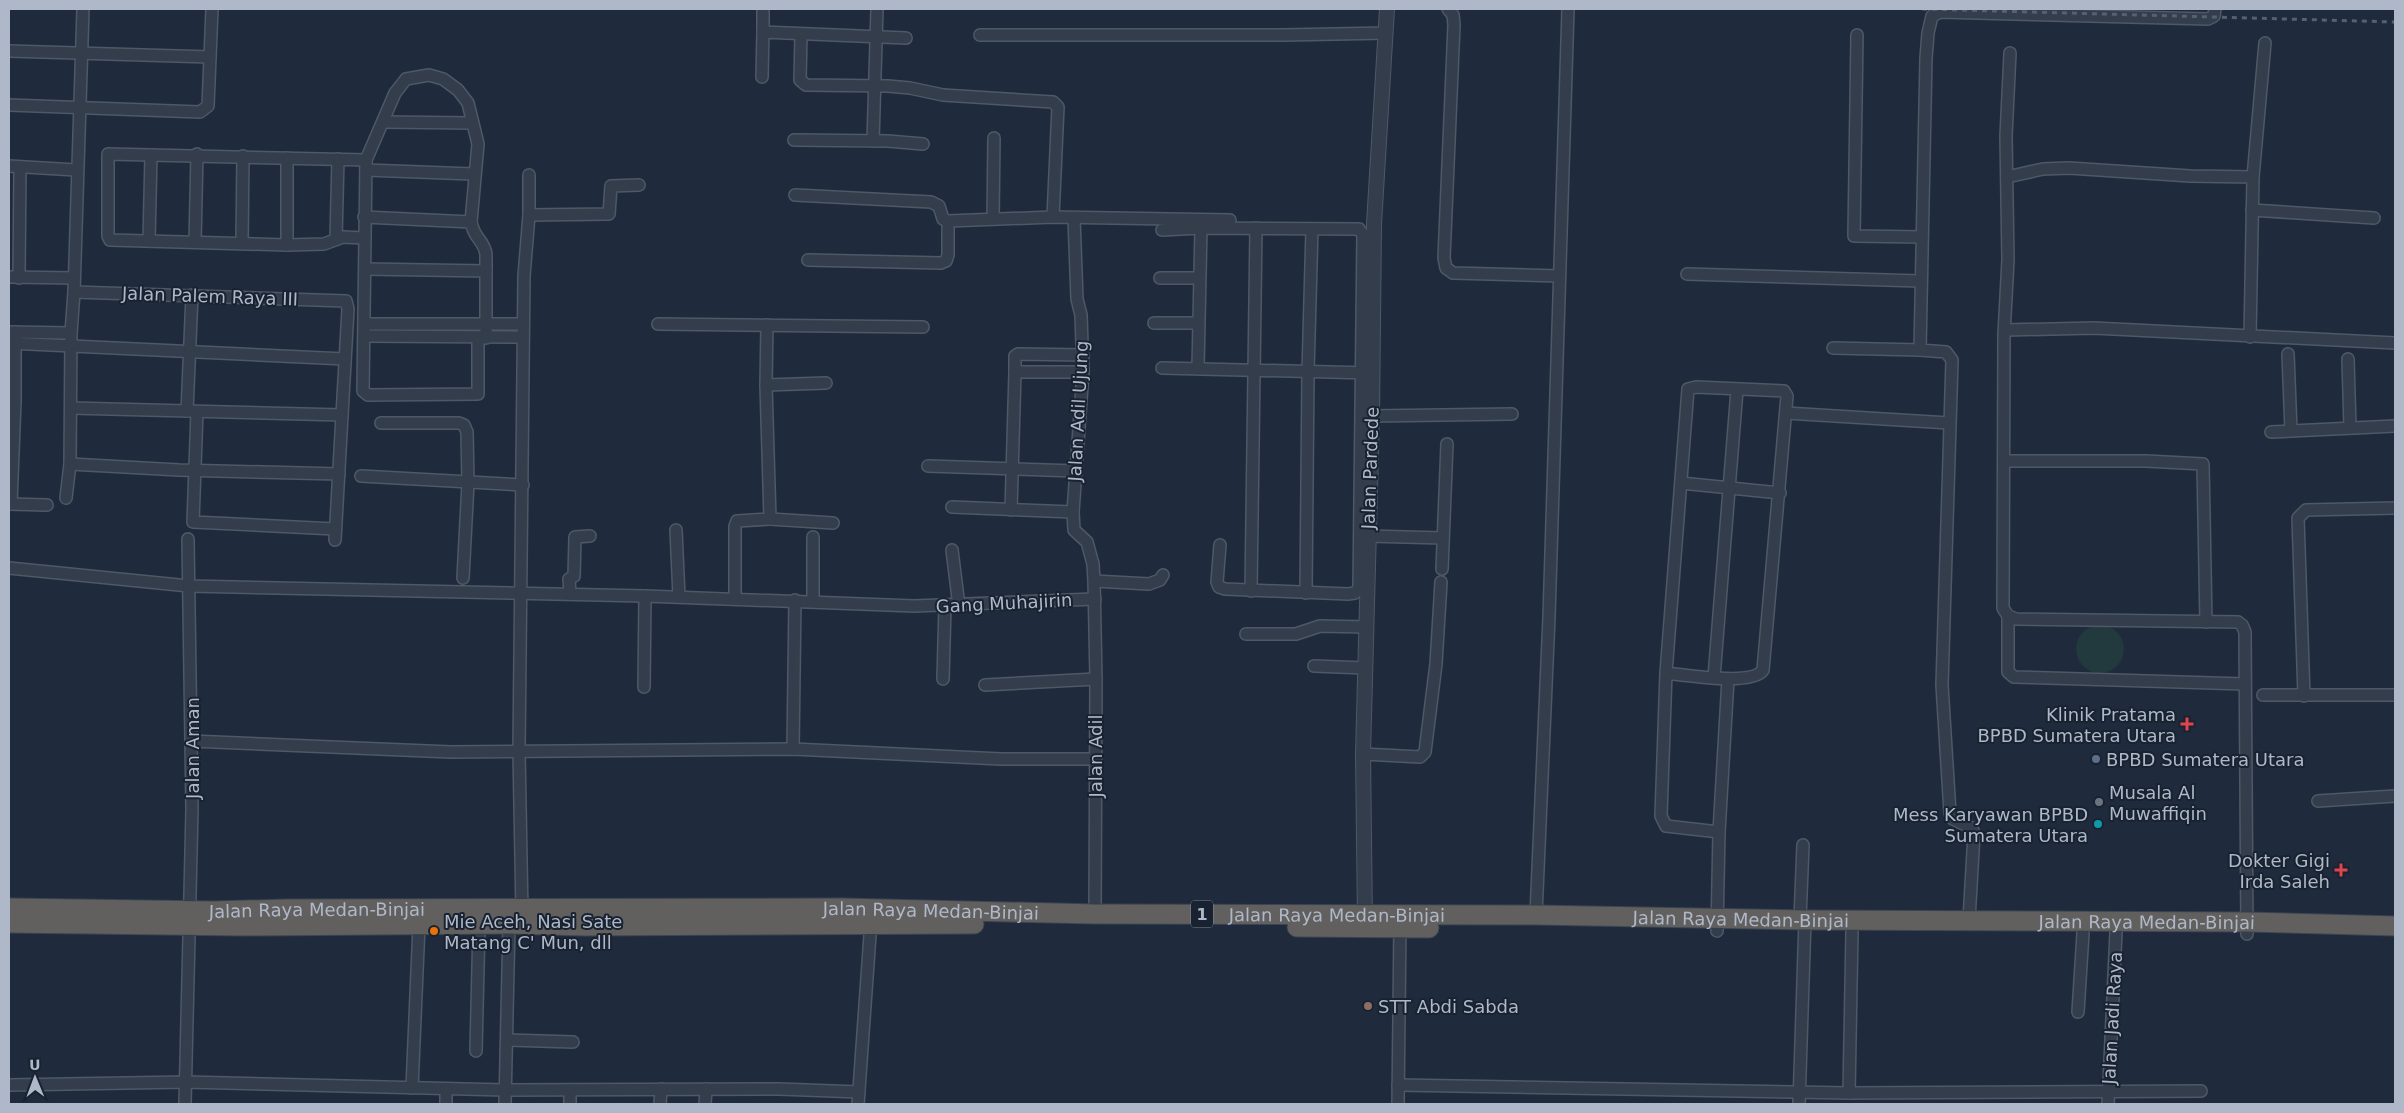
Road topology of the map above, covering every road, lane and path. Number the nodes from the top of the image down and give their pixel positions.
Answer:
1 (82, 9) edge
2 (212, 9) edge
3 (763, 9) edge
4 (877, 9) edge
5 (1387, 9) edge
6 (1448, 9) edge
7 (1568, 9) edge
8 (2215, 9) edge
9 (763, 32) junction
10 (1386, 33) junction
11 (801, 34) junction
12 (1857, 34) dead end
13 (980, 35) dead end
14 (876, 37) junction
15 (906, 38) dead end
16 (2265, 43) dead end
17 (9, 51) edge
18 (81, 53) junction
19 (2010, 53) dead end
20 (210, 57) junction
21 (762, 77) dead end
22 (874, 86) junction
23 (9, 105) edge
24 (78, 106) junction
25 (383, 122) junction
26 (472, 123) junction
27 (994, 138) dead end
28 (794, 140) dead end
29 (873, 141) junction
30 (923, 144) dead end
31 (197, 154) junction
32 (151, 155) junction
33 (243, 156) junction
34 (287, 158) junction
35 (338, 159) junction
36 (366, 165) junction
37 (14, 166) edge
38 (76, 170) junction
39 (474, 174) junction
40 (529, 175) dead end
41 (2006, 177) junction
42 (2254, 177) junction
43 (639, 185) dead end
44 (795, 195) dead end
45 (2252, 210) junction
46 (529, 215) junction
47 (364, 217) junction
48 (1053, 217) junction
49 (1074, 218) junction
50 (2374, 218) dead end
51 (993, 219) junction
52 (948, 221) junction
53 (471, 222) junction
54 (14, 224) edge
55 (1374, 224) junction
56 (1201, 228) junction
57 (1256, 228) junction
58 (1312, 229) junction
59 (1162, 230) dead end
60 (1922, 237) junction
61 (336, 238) junction
62 (364, 238) junction
63 (149, 241) junction
64 (195, 242) junction
65 (242, 243) junction
66 (287, 245) junction
67 (808, 260) dead end
68 (366, 269) junction
69 (486, 271) junction
70 (1687, 274) dead end
71 (1559, 276) junction
72 (14, 278) edge
73 (74, 278) junction
74 (1160, 278) dead end
75 (1199, 278) junction
76 (1920, 281) junction
77 (74, 292) junction
78 (192, 296) junction
79 (1198, 323) junction
80 (366, 324) junction
81 (523, 324) junction
82 (658, 324) dead end
83 (1154, 324) dead end
84 (486, 325) junction
85 (767, 325) junction
86 (924, 327) dead end
87 (2006, 330) junction
88 (365, 336) junction
89 (2250, 336) junction
90 (523, 337) junction
91 (12, 338) edge
92 (482, 338) junction
93 (71, 339) junction
94 (2395, 343) edge
95 (1833, 348) dead end
96 (1920, 350) junction
97 (188, 352) junction
98 (2288, 354) dead end
99 (1083, 355) junction
100 (2348, 359) dead end
101 (345, 360) junction
102 (1162, 368) dead end
103 (1198, 368) junction
104 (1254, 370) junction
105 (1015, 372) junction
106 (1083, 372) junction
107 (1308, 372) junction
108 (1368, 373) junction
109 (826, 383) dead end
110 (766, 385) junction
111 (1738, 390) junction
112 (12, 401) edge
113 (71, 408) junction
114 (192, 412) junction
115 (1786, 413) junction
116 (1512, 414) dead end
117 (342, 415) junction
118 (1372, 416) junction
119 (381, 423) dead end
120 (1950, 423) junction
121 (2395, 426) edge
122 (2350, 428) junction
123 (2291, 431) junction
124 (2271, 432) dead end
125 (1446, 444) dead end
126 (10, 452) edge
127 (2005, 461) junction
128 (70, 464) junction
129 (928, 466) dead end
130 (194, 470) junction
131 (1011, 470) junction
132 (1076, 471) junction
133 (339, 474) junction
134 (361, 476) dead end
135 (468, 483) junction
136 (1682, 483) junction
137 (523, 485) junction
138 (1729, 488) junction
139 (1780, 493) junction
140 (66, 498) dead end
141 (10, 504) edge
142 (47, 505) dead end
143 (952, 507) dead end
144 (2395, 508) edge
145 (1011, 510) junction
146 (1073, 512) junction
147 (770, 519) junction
148 (833, 523) dead end
149 (676, 530) dead end
150 (590, 536) dead end
151 (1368, 536) junction
152 (812, 537) dead end
153 (1443, 538) junction
154 (188, 539) dead end
155 (1220, 544) dead end
156 (952, 550) dead end
157 (9, 568) edge
158 (1442, 570) dead end
159 (1162, 575) dead end
160 (463, 578) dead end
161 (1094, 580) junction
162 (1441, 582) dead end
163 (189, 586) junction
164 (1251, 591) junction
165 (1306, 593) junction
166 (522, 594) junction
167 (570, 594) junction
168 (645, 596) junction
169 (679, 597) junction
170 (735, 598) junction
171 (1095, 599) junction
172 (795, 600) junction
173 (813, 601) junction
174 (944, 606) junction
175 (959, 606) junction
176 (2008, 616) junction
177 (2206, 622) junction
178 (1367, 627) junction
179 (1246, 634) dead end
180 (1314, 666) dead end
181 (1365, 668) junction
182 (1666, 673) junction
183 (1714, 677) junction
184 (943, 679) dead end
185 (1096, 679) junction
186 (1728, 679) junction
187 (2245, 684) junction
188 (985, 685) dead end
189 (644, 687) dead end
190 (2263, 695) dead end
191 (2395, 695) edge
192 (2304, 696) junction
193 (192, 740) junction
194 (793, 749) junction
195 (519, 751) junction
196 (1363, 754) junction
197 (1095, 759) junction
198 (2395, 796) edge
199 (2318, 801) dead end
200 (1719, 832) junction
201 (1803, 845) dead end
202 (9, 908) edge
203 (1095, 914) junction
204 (1536, 915) junction
205 (871, 916) junction
206 (189, 918) junction
207 (518, 919) junction
208 (1968, 920) junction
209 (1365, 921) junction
210 (1400, 921) junction
211 (9, 923) edge
212 (479, 924) junction
213 (1803, 924) junction
214 (419, 925) junction
215 (1717, 925) junction
216 (2395, 926) edge
217 (2247, 928) junction
218 (1852, 932) junction
219 (2116, 932) junction
220 (2082, 933) junction
221 (2395, 935) edge
222 (2078, 1012) dead end
223 (508, 1040) junction
224 (573, 1042) dead end
225 (476, 1051) dead end
226 (186, 1082) junction
227 (9, 1085) edge
228 (1398, 1085) junction
229 (412, 1088) junction
230 (446, 1089) junction
231 (661, 1089) junction
232 (706, 1089) junction
233 (505, 1090) junction
234 (570, 1090) junction
235 (2201, 1090) dead end
236 (1800, 1091) junction
237 (2108, 1091) junction
238 (859, 1092) junction
239 (1849, 1092) junction
240 (185, 1104) edge
241 (446, 1104) edge
242 (505, 1104) edge
243 (570, 1104) edge
244 (660, 1104) edge
245 (705, 1104) edge
246 (858, 1104) edge
247 (1398, 1104) edge
248 (1799, 1104) edge
249 (2108, 1104) edge

1 - 18 street
2 - 20 street
3 - 9 street
4 - 14 street
5 - 10 street, Jalan Pardede
6 - 71 street
7 - 71 street
8 - 60 street
9 - 11 street
9 - 21 street
10 - 13 street
10 - 55 street, Jalan Pardede
11 - 14 street
11 - 22 street
12 - 60 street
14 - 15 street
14 - 22 street
16 - 42 street
17 - 18 street
18 - 20 street
18 - 24 street
19 - 41 street
20 - 24 street
22 - 29 street
22 - 48 street
23 - 24 street
24 - 38 street
25 - 26 street
25 - 26 street
25 - 36 street
26 - 39 street
27 - 51 street
28 - 29 street
29 - 30 street
31 - 32 street
31 - 33 street
31 - 64 street
32 - 63 street
32 - 63 street
33 - 34 street
33 - 65 street
34 - 35 street
34 - 66 street
35 - 36 street
35 - 61 street
36 - 39 street
36 - 47 street
37 - 38 street
37 - 54 street
38 - 73 street
39 - 53 street
40 - 46 street
41 - 42 street
41 - 87 street
42 - 45 street
43 - 46 street
44 - 52 street
45 - 50 street
45 - 89 street
46 - 81 street
47 - 53 street
47 - 62 street
48 - 49 street
48 - 51 street
49 - 55 street
49 - 99 street, Jalan Adil Ujung
51 - 52 street
52 - 67 street
53 - 69 street
54 - 72 street
55 - 108 street, Jalan Pardede
56 - 57 street
56 - 59 street
56 - 75 street
57 - 58 street
57 - 104 street
58 - 107 street
58 - 108 street
60 - 76 street
61 - 62 street
61 - 66 street
62 - 68 street
63 - 64 street
64 - 65 street
65 - 66 street
68 - 69 street
68 - 80 street
69 - 84 street
70 - 76 street
71 - 204 street
72 - 73 street
73 - 77 street
74 - 75 street
75 - 79 street
76 - 96 street
77 - 78 street, Jalan Palem Raya III
77 - 93 street
78 - 97 street
78 - 101 street, Jalan Palem Raya III
79 - 83 street
79 - 103 street
80 - 84 street
80 - 88 street
81 - 84 street
81 - 90 street
82 - 85 street
84 - 92 street
85 - 86 street
85 - 110 street
87 - 89 street
87 - 127 street
88 - 92 street
88 - 92 street
89 - 94 street
90 - 92 street
90 - 137 street
91 - 93 street
91 - 112 street
93 - 97 street
93 - 113 street
95 - 96 street
96 - 120 street
97 - 101 street
97 - 114 street
98 - 123 street
99 - 105 street
99 - 106 street, Jalan Adil Ujung
100 - 122 street
101 - 117 street
102 - 103 street
103 - 104 street
104 - 107 street
104 - 164 street
105 - 106 street
105 - 131 street
106 - 132 street, Jalan Adil Ujung
107 - 108 street
107 - 165 street
108 - 118 street, Jalan Pardede
108 - 165 street
109 - 110 street
110 - 147 street
111 - 115 street
111 - 136 street
111 - 138 street
112 - 126 street
113 - 114 street
113 - 128 street
114 - 117 street
114 - 130 street
115 - 120 street
115 - 139 street
116 - 118 street
117 - 133 street
118 - 151 street, Jalan Pardede
119 - 135 street
120 - 208 street
121 - 122 street
122 - 123 street
123 - 124 street
125 - 153 street
126 - 141 street
127 - 176 street
127 - 177 street
128 - 130 street
128 - 140 street
129 - 131 street
130 - 133 street
130 - 133 street
131 - 132 street
131 - 145 street
132 - 146 street, Jalan Adil Ujung
134 - 135 street
135 - 137 street
135 - 160 street
136 - 138 street
136 - 182 street
137 - 166 street
138 - 139 street
138 - 183 street
139 - 186 street
141 - 142 street
143 - 145 street
144 - 192 street
145 - 146 street
146 - 161 street, Jalan Adil Ujung
147 - 148 street
147 - 170 street
149 - 169 street
150 - 167 street
151 - 153 street
151 - 178 street, Jalan Pardede
152 - 173 street
153 - 158 street
154 - 163 street, Jalan Aman
155 - 164 street
156 - 175 street
157 - 163 street, Gang Muhajirin
159 - 161 street, Gang Muhajirin
161 - 171 street, Jalan Adil Ujung
162 - 196 street
163 - 166 street, Gang Muhajirin
163 - 193 street, Jalan Aman
164 - 165 street
166 - 167 street, Gang Muhajirin
166 - 195 street
167 - 168 street, Gang Muhajirin
168 - 169 street, Gang Muhajirin
168 - 189 street
169 - 170 street, Gang Muhajirin
170 - 172 street, Gang Muhajirin
171 - 175 street, Gang Muhajirin
171 - 185 street, Jalan Adil
172 - 173 street, Gang Muhajirin
172 - 194 street
173 - 174 street, Gang Muhajirin
174 - 175 street, Gang Muhajirin
174 - 184 street
176 - 177 street
176 - 187 street
177 - 187 street
178 - 179 street
178 - 181 street, Jalan Pardede
180 - 181 street
181 - 196 street, Jalan Pardede
182 - 183 street
182 - 200 street
183 - 186 street
185 - 188 street
185 - 197 street, Jalan Adil
186 - 200 street
187 - 217 street
190 - 192 street
191 - 192 street
193 - 195 street
193 - 206 street, Jalan Aman
194 - 195 street
194 - 197 street
195 - 207 street
196 - 209 street, Jalan Pardede
197 - 203 street, Jalan Adil
198 - 199 street
200 - 215 street
201 - 213 street
202 - 206 highway, Jalan Raya Medan-Binjai / 1
203 - 205 highway, Jalan Raya Medan-Binjai / 1
203 - 209 highway, Jalan Raya Medan-Binjai / 1
204 - 210 highway, Jalan Raya Medan-Binjai / 1
204 - 215 highway, Jalan Raya Medan-Binjai / 1
205 - 207 highway, Jalan Raya Medan-Binjai / 1
205 - 209 highway, Jalan Raya Medan-Binjai / 1
205 - 238 street
206 - 207 highway, Jalan Raya Medan-Binjai / 1
206 - 211 highway, Jalan Raya Medan-Binjai / 1
206 - 214 highway, Jalan Raya Medan-Binjai / 1
206 - 226 street, Jalan Aman
207 - 212 highway, Jalan Raya Medan-Binjai / 1
207 - 223 street
208 - 213 highway, Jalan Raya Medan-Binjai / 1
208 - 217 highway, Jalan Raya Medan-Binjai / 1
209 - 210 highway, Jalan Raya Medan-Binjai / 1
210 - 215 highway, Jalan Raya Medan-Binjai / 1
210 - 228 street
212 - 214 highway, Jalan Raya Medan-Binjai / 1
212 - 225 street
213 - 215 highway, Jalan Raya Medan-Binjai / 1
213 - 218 highway, Jalan Raya Medan-Binjai / 1
213 - 236 street
214 - 229 street
216 - 217 highway, Jalan Raya Medan-Binjai / 1
217 - 219 highway, Jalan Raya Medan-Binjai / 1
217 - 221 highway, Jalan Raya Medan-Binjai / 1
218 - 220 highway, Jalan Raya Medan-Binjai / 1
218 - 239 street
219 - 220 highway, Jalan Raya Medan-Binjai / 1
219 - 237 street, Jalan Jadi Raya
220 - 222 street
223 - 224 street
223 - 233 street
226 - 227 street
226 - 229 street
226 - 240 street, Jalan Aman
228 - 236 street
228 - 247 street
229 - 230 street
230 - 233 street
230 - 241 street
231 - 232 street
231 - 234 street
231 - 244 street
232 - 238 street
232 - 245 street
233 - 234 street
233 - 242 street
234 - 243 street
235 - 237 street
236 - 239 street
236 - 248 street
237 - 239 street
237 - 249 street, Jalan Jadi Raya
238 - 246 street

